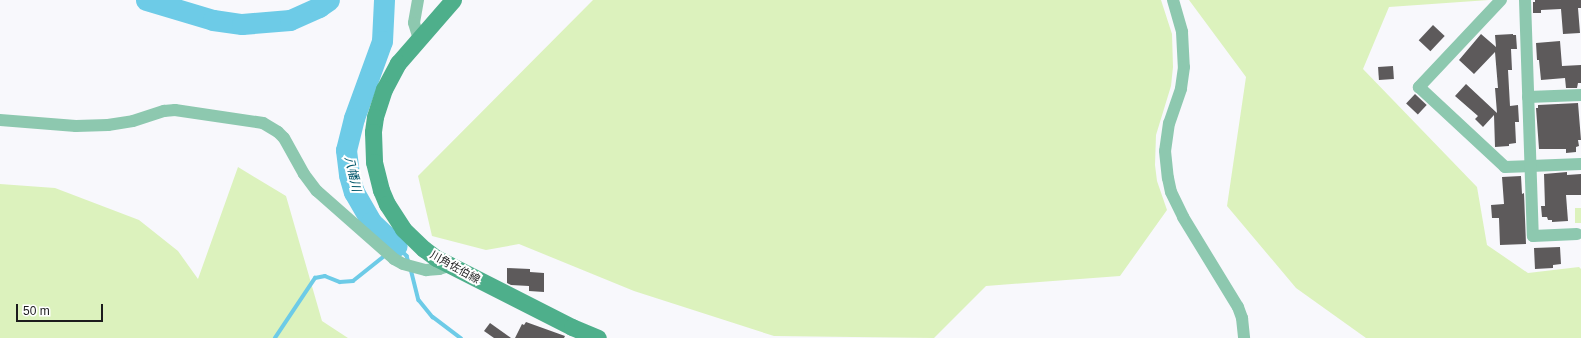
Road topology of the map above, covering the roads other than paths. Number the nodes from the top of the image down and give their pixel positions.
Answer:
1 (418, 0) edge
2 (453, 0) edge
3 (1173, 0) edge
4 (1501, 0) edge
5 (1525, 0) edge
6 (419, 39) junction
7 (1581, 95) edge
8 (1528, 97) junction
9 (2, 118) edge
10 (1581, 164) edge
11 (1531, 166) junction
12 (1577, 234) dead end
13 (449, 266) junction
14 (598, 338) edge
15 (1244, 338) edge

1 - 6 street
2 - 6 main road, 川角佐伯線
3 - 15 street
4 - 11 street
5 - 8 street
6 - 13 main road, 川角佐伯線
7 - 8 street
8 - 11 street
9 - 13 street
10 - 11 street
11 - 12 street
13 - 14 main road, 川角佐伯線

